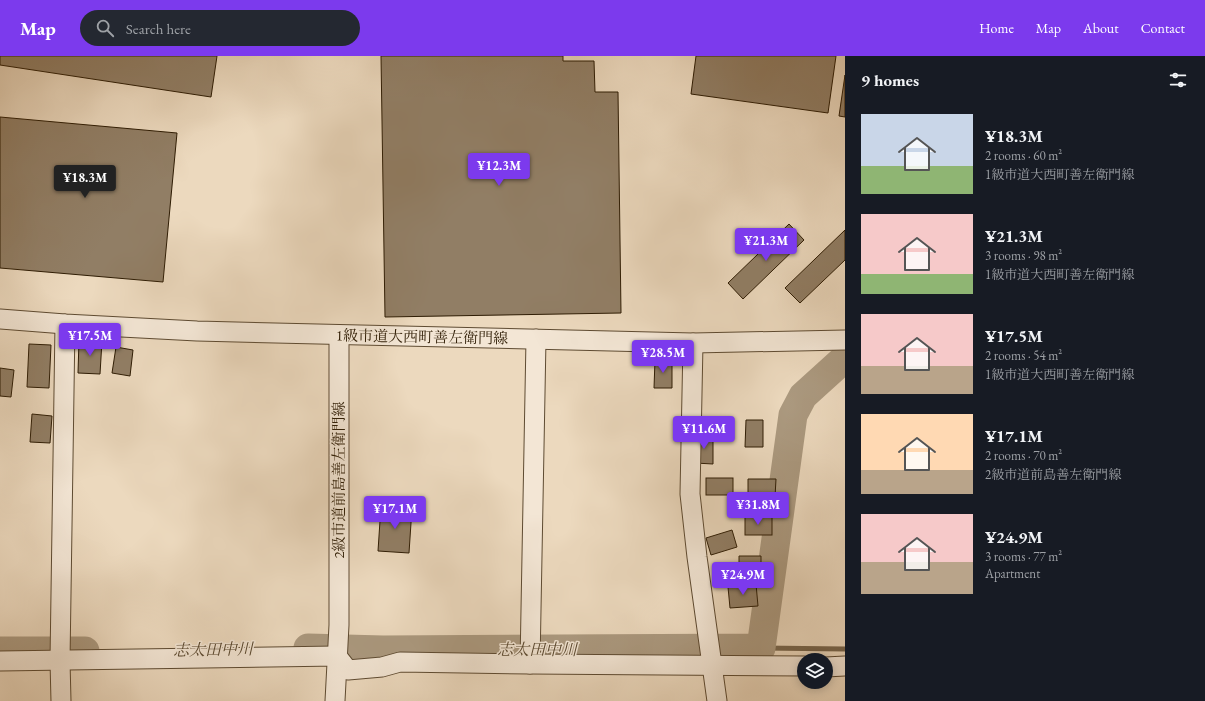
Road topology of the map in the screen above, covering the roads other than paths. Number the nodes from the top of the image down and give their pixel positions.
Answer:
1 (0, 319) edge
2 (65, 324) junction
3 (339, 335) junction
4 (536, 339) junction
5 (845, 340) edge
6 (693, 343) junction
7 (337, 656) junction
8 (0, 661) edge
9 (60, 661) junction
10 (530, 664) junction
11 (712, 666) junction
12 (797, 666) edge
13 (833, 666) edge
14 (845, 666) edge
15 (61, 701) edge
16 (335, 701) edge
17 (717, 701) edge

1 - 2 street, 1級市道大西町善左衛門線
2 - 3 street, 1級市道大西町善左衛門線
2 - 9 street
3 - 4 street, 1級市道大西町善左衛門線
3 - 7 street, 2級市道前島善左衛門線
4 - 6 street, 1級市道大西町善左衛門線
4 - 10 street
5 - 6 street, 1級市道大西町善左衛門線
6 - 11 street
7 - 9 street
7 - 10 street
7 - 16 street
8 - 9 street
9 - 15 street
10 - 11 street
11 - 12 street
11 - 17 street
13 - 14 street

